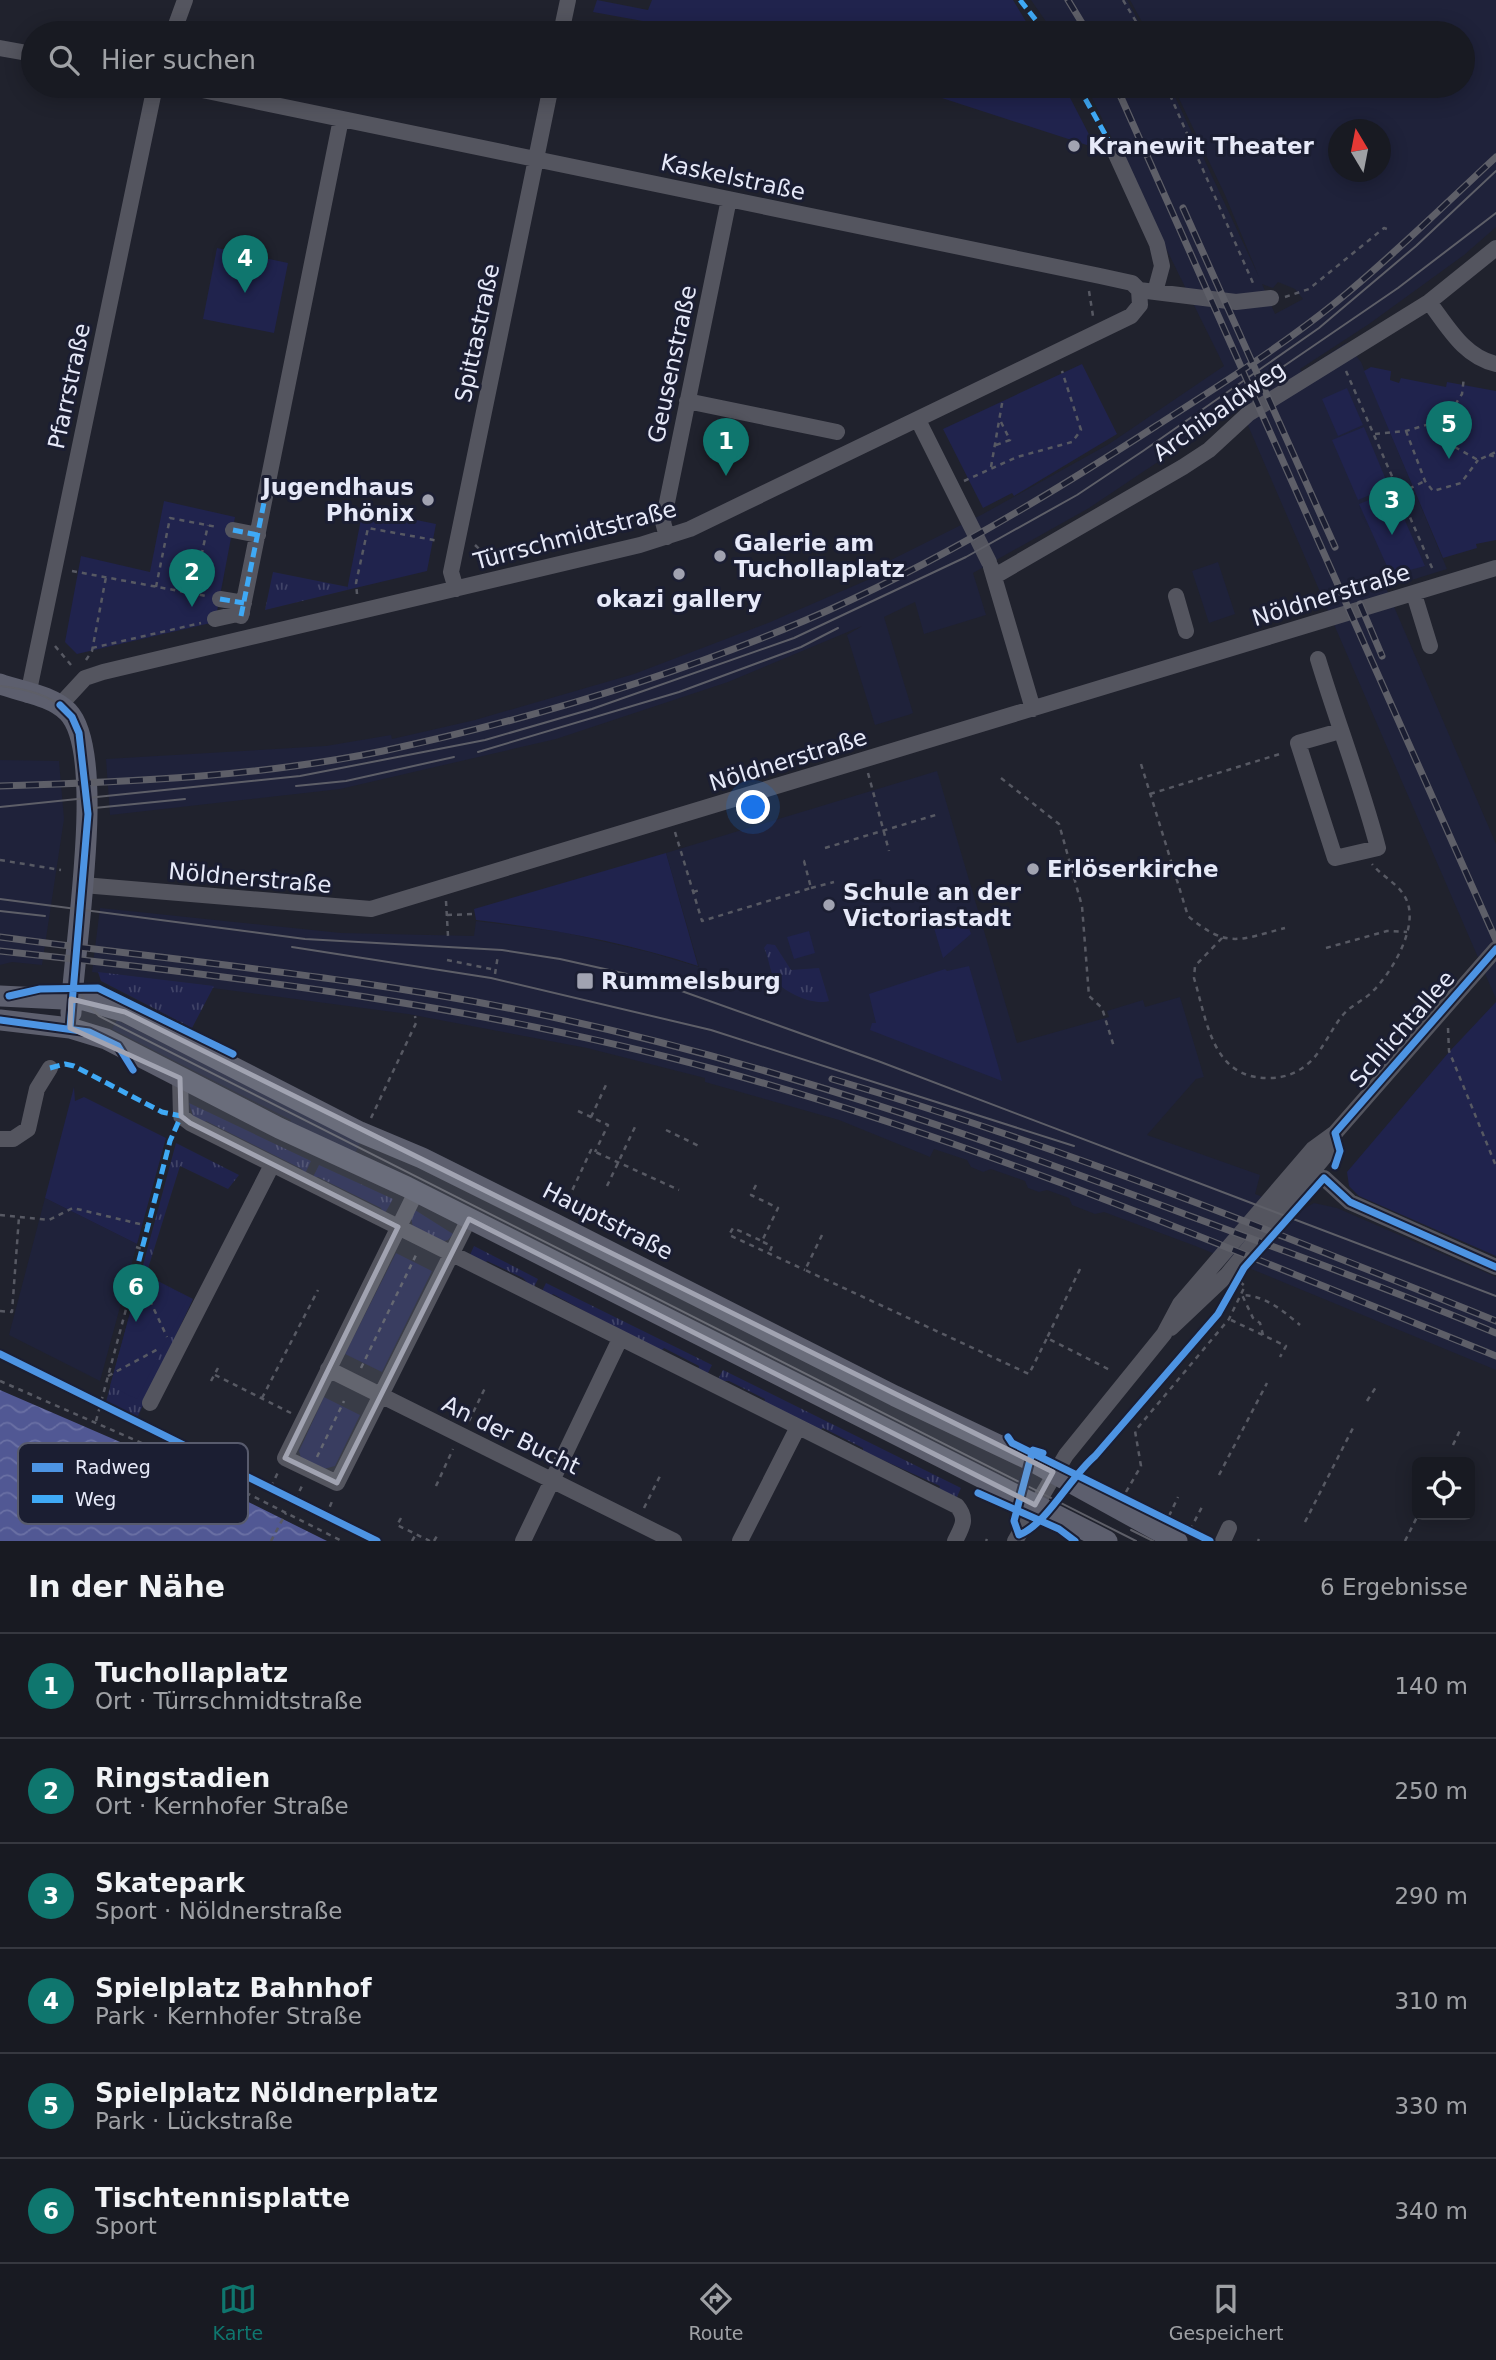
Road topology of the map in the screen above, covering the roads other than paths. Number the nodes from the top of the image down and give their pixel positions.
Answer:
1 (185, 0) edge
2 (569, 0) edge
3 (177, 21) edge
4 (565, 21) edge
5 (0, 48) edge
6 (21, 52) edge
7 (152, 98) edge
8 (240, 98) edge
9 (549, 98) edge
10 (341, 119) junction
11 (1114, 150) dead end
12 (536, 159) junction
13 (729, 199) junction
14 (1496, 248) edge
15 (1147, 291) junction
16 (1267, 300) road end
17 (1429, 302) junction
18 (1496, 364) edge
19 (687, 401) junction
20 (918, 420) junction
21 (837, 432) dead end
22 (233, 530) road end
23 (258, 535) junction
24 (667, 537) junction
25 (991, 568) junction
26 (1496, 568) edge
27 (456, 589) junction
28 (1414, 594) junction
29 (1176, 596) dead end
30 (220, 599) road end
31 (242, 611) junction
32 (215, 619) road end
33 (1186, 631) dead end
34 (1430, 646) dead end
35 (1318, 659) dead end
36 (0, 684) edge
37 (28, 695) junction
38 (0, 696) edge
39 (60, 705) junction
40 (1033, 709) junction
41 (1340, 731) junction
42 (83, 885) junction
43 (1496, 950) edge
44 (0, 996) edge
45 (71, 999) junction
46 (0, 1020) edge
47 (71, 1028) junction
48 (51, 1068) dead end
49 (180, 1079) junction
50 (0, 1139) edge
51 (272, 1165) junction
52 (1324, 1178) dead end
53 (416, 1192) junction
54 (469, 1220) junction
55 (398, 1227) junction
56 (450, 1254) junction
57 (1496, 1267) edge
58 (620, 1339) junction
59 (328, 1369) junction
60 (381, 1395) junction
61 (150, 1403) dead end
62 (798, 1427) junction
63 (1053, 1472) junction
64 (551, 1480) junction
65 (1035, 1505) junction
66 (1183, 1536) edge
67 (523, 1541) edge
68 (674, 1541) edge
69 (740, 1541) edge
70 (955, 1541) edge
71 (1015, 1541) edge
72 (1107, 1541) edge

1 - 3 street
2 - 4 street
5 - 6 street
7 - 37 street, Pfarrstraße
8 - 10 street, Kaskelstraße
9 - 12 street, Spittastraße
10 - 12 street, Kaskelstraße
10 - 23 street
11 - 15 street, Türrschmidtstraße
12 - 13 street, Kaskelstraße
12 - 27 street, Spittastraße
13 - 15 street, Kaskelstraße
13 - 19 street, Geusenstraße
14 - 17 street, Archibaldweg
15 - 16 street, Kaskelstraße
15 - 20 street, Türrschmidtstraße
17 - 18 street
17 - 25 street, Archibaldweg
19 - 21 street
19 - 24 street, Geusenstraße
20 - 24 street, Türrschmidtstraße
20 - 25 street
22 - 23 street
23 - 31 street
24 - 27 street, Türrschmidtstraße
25 - 40 street
26 - 28 street, Nöldnerstraße
27 - 39 street, Türrschmidtstraße
28 - 34 street
28 - 40 street, Nöldnerstraße
29 - 33 street
30 - 31 street
31 - 32 street
35 - 41 street
36 - 37 main road
37 - 38 main road
37 - 39 main road
39 - 42 main road
40 - 42 street, Nöldnerstraße
41 - 41 street
42 - 45 main road
43 - 63 street, Schlichtallee
44 - 45 main road, Hauptstraße
45 - 47 main road
45 - 63 main road, Hauptstraße
46 - 47 main road
47 - 49 main road
48 - 50 street
49 - 51 street
49 - 53 main road
51 - 55 street
51 - 61 street
52 - 57 street
53 - 54 main road
53 - 55 street
54 - 56 street
54 - 65 main road
55 - 56 street
55 - 59 street
56 - 58 street
56 - 60 street
58 - 62 street
58 - 64 street
59 - 60 street, An der Bucht
59 - 60 street
60 - 64 street, An der Bucht
62 - 69 street
62 - 70 street
63 - 65 street, Schlichtallee
63 - 66 main road, Hauptstraße
64 - 67 street
64 - 68 street, An der Bucht
65 - 71 street, Schlichtallee
65 - 72 main road

